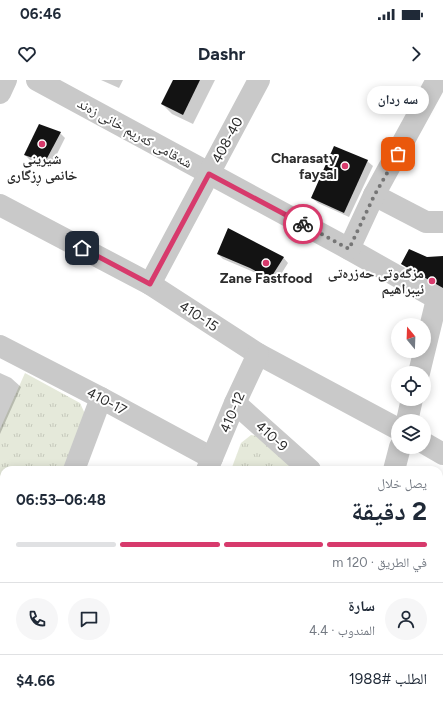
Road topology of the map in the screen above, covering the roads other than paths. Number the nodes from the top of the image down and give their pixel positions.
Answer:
1 (6, 80) edge
2 (37, 80) edge
3 (259, 80) edge
4 (436, 92) edge
5 (0, 93) edge
6 (209, 174) junction
7 (374, 196) junction
8 (0, 205) edge
9 (443, 222) edge
10 (349, 249) junction
11 (150, 284) junction
12 (440, 300) edge
13 (0, 346) edge
14 (258, 354) junction
15 (421, 366) edge
16 (101, 398) junction
17 (235, 403) junction
18 (391, 425) edge
19 (431, 447) edge
20 (398, 454) edge
21 (443, 454) edge
22 (210, 464) edge
23 (76, 466) edge
24 (306, 466) edge
25 (395, 466) edge

1 - 5 street
2 - 6 street, شەقامی کەریم خانی زەند
3 - 6 street, 408-40
4 - 7 street
6 - 10 street, شەقامی کەریم خانی زەند
6 - 11 street, 408-40
7 - 9 street
7 - 10 street
8 - 11 street, 410-15
10 - 12 street, شەقامی کەریم خانی زەند
11 - 14 street, 410-15
12 - 15 street
13 - 16 street, 410-17
14 - 17 street, 410-12
14 - 18 street, 410-15
16 - 22 street, 410-17
16 - 23 street
17 - 22 street, 410-12
17 - 24 street, 410-9
19 - 21 street
20 - 25 street

